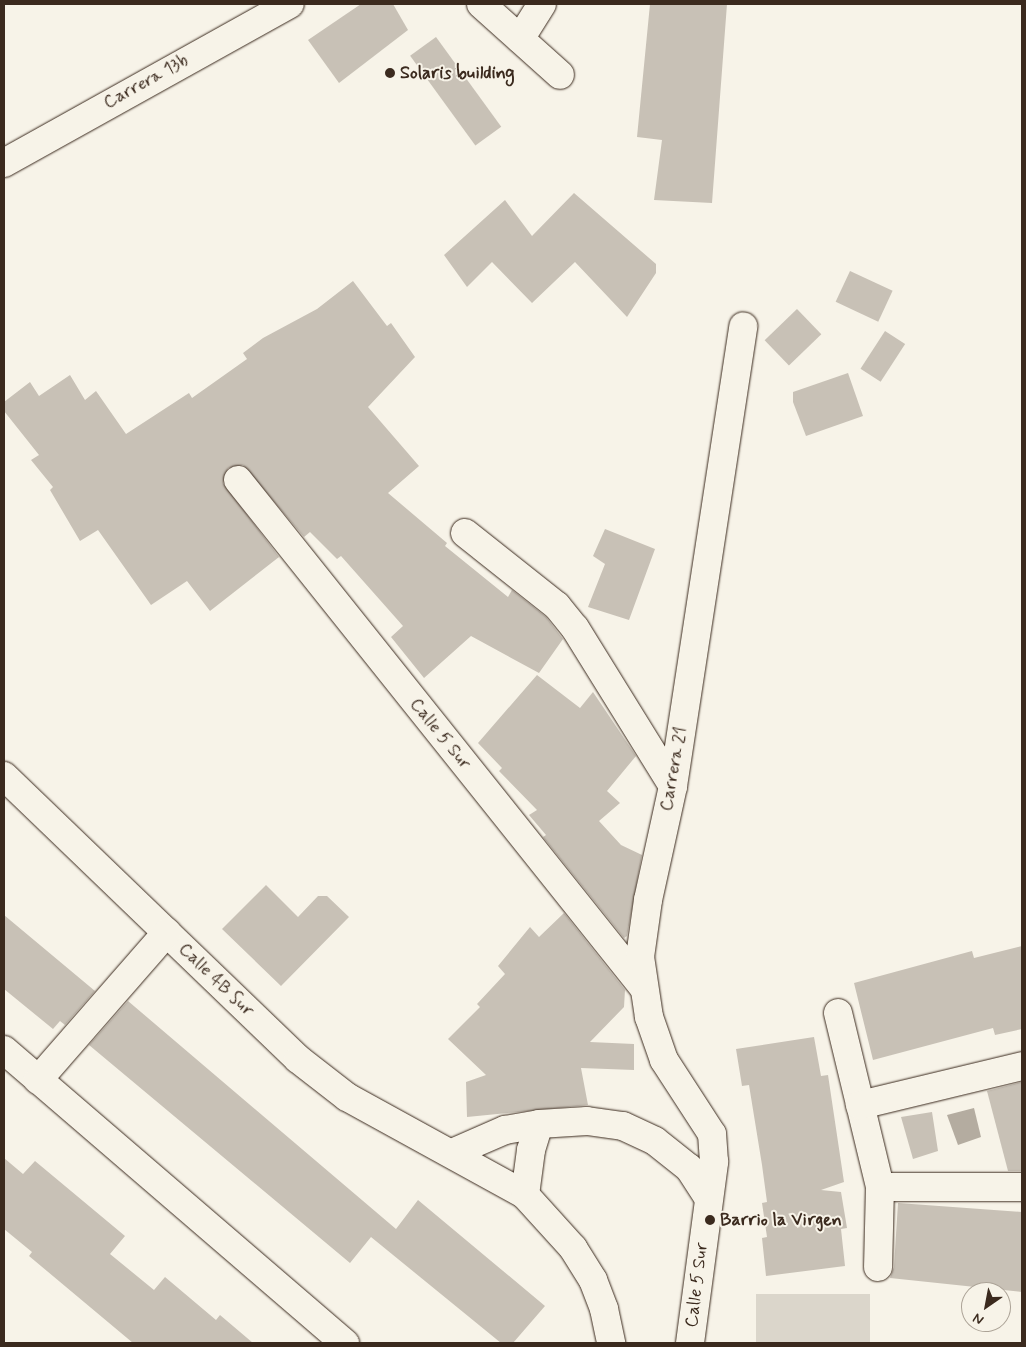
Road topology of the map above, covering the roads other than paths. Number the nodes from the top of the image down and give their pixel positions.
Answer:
1 (290, 4) edge
2 (481, 4) edge
3 (542, 4) edge
4 (520, 39) junction
5 (560, 75) dead end
6 (4, 163) edge
7 (743, 326) dead end
8 (238, 480) dead end
9 (465, 533) dead end
10 (7, 785) edge
11 (673, 786) junction
12 (167, 932) junction
13 (643, 987) junction
14 (838, 1013) dead end
15 (4, 1050) edge
16 (1022, 1066) edge
17 (38, 1080) junction
18 (860, 1105) junction
19 (539, 1124) junction
20 (452, 1154) junction
21 (880, 1186) junction
22 (1022, 1187) edge
23 (525, 1195) junction
24 (708, 1197) junction
25 (878, 1267) dead end
26 (345, 1343) edge
27 (611, 1343) edge
28 (690, 1343) edge

1 - 6 street, Carrera 13b
2 - 4 street
3 - 4 street
4 - 5 street
7 - 11 street, Carrera 21
8 - 13 street, Calle 5 Sur
9 - 11 street
10 - 12 street, Calle 4B Sur
11 - 13 street, Carrera 21
12 - 17 street
12 - 20 street, Calle 4B Sur
13 - 24 street, Carrera 21
14 - 18 street
15 - 17 street
16 - 18 street
17 - 26 street
18 - 21 street
19 - 20 street
19 - 23 street
19 - 24 street
20 - 23 street, Calle 4B Sur
21 - 22 street
21 - 25 street
23 - 27 street, Calle 4B Sur
24 - 28 street, Calle 5 Sur

